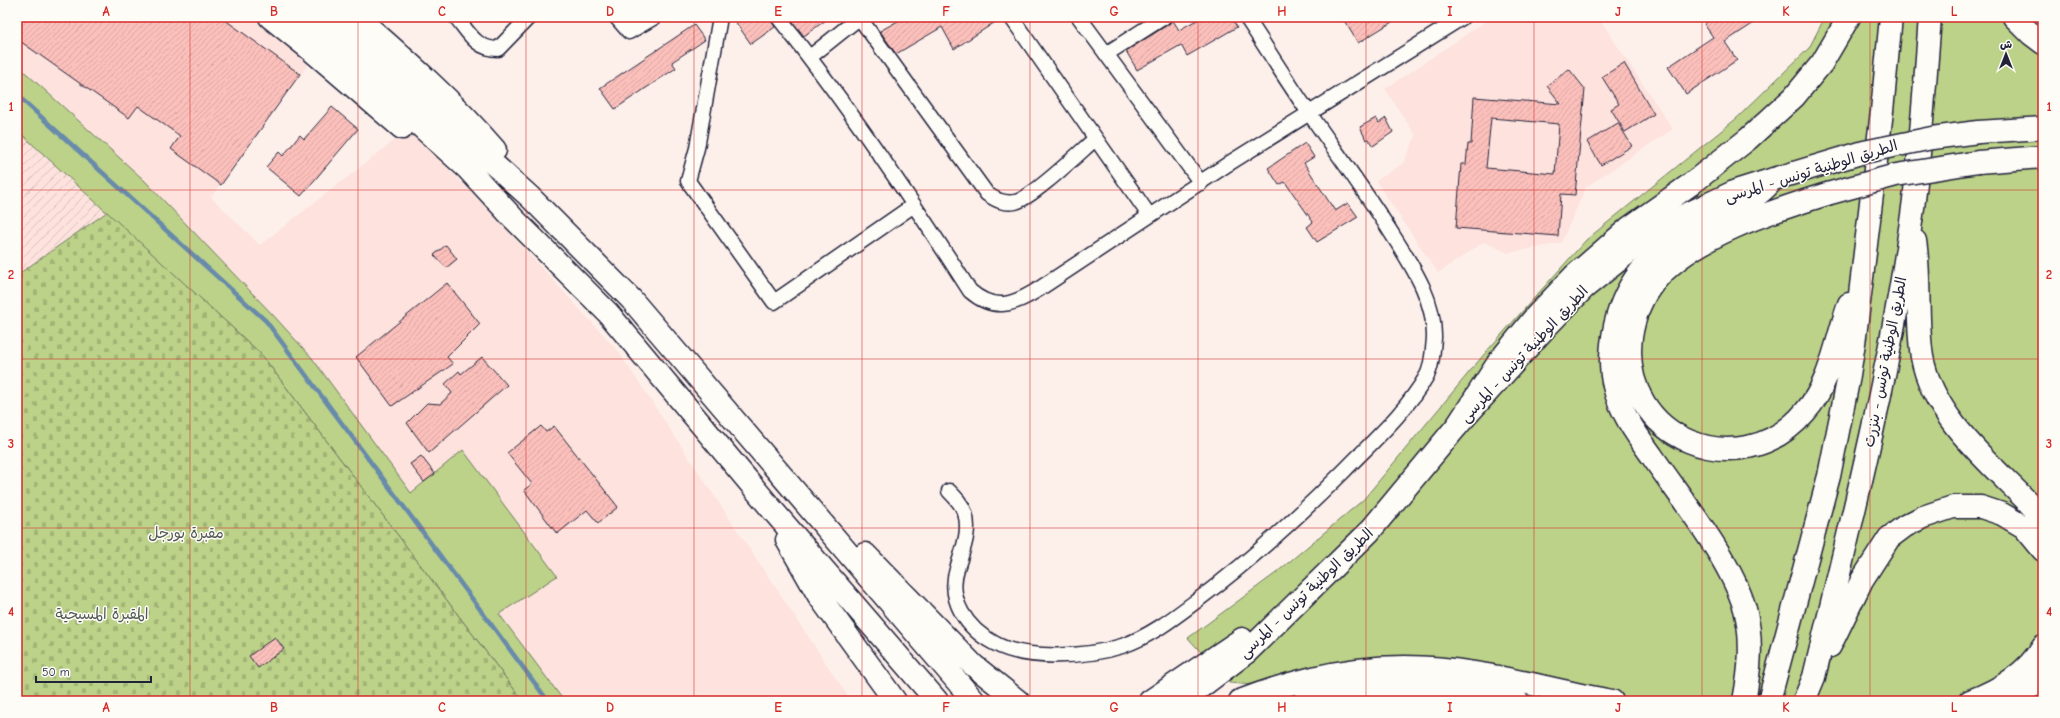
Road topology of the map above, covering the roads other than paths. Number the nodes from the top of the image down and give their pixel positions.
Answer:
1 (270, 17) edge
2 (296, 17) edge
3 (328, 17) edge
4 (357, 17) edge
5 (456, 17) edge
6 (529, 17) edge
7 (616, 17) edge
8 (655, 17) edge
9 (720, 17) edge
10 (778, 17) edge
11 (860, 17) edge
12 (1011, 17) edge
13 (1079, 17) edge
14 (1164, 17) edge
15 (1246, 17) edge
16 (1463, 17) edge
17 (1849, 17) edge
18 (1891, 17) edge
19 (1930, 17) edge
20 (2014, 17) edge
21 (2043, 43) edge
22 (1106, 54) junction
23 (810, 57) junction
24 (367, 64) junction
25 (1309, 114) junction
26 (2043, 128) edge
27 (1095, 139) junction
28 (2043, 157) edge
29 (1774, 179) junction
30 (1202, 183) junction
31 (530, 197) junction
32 (914, 205) junction
33 (1149, 215) junction
34 (1912, 215) junction
35 (513, 218) junction
36 (1866, 245) junction
37 (1457, 426) junction
38 (750, 440) junction
39 (949, 491) dead end
40 (775, 513) junction
41 (2043, 518) edge
42 (2043, 550) edge
43 (1306, 596) junction
44 (2043, 646) edge
45 (2043, 673) edge
46 (1814, 677) junction
47 (894, 701) edge
48 (937, 701) edge
49 (974, 701) edge
50 (1018, 701) edge
51 (1150, 701) edge
52 (1182, 701) edge
53 (1240, 701) edge
54 (1304, 701) edge
55 (1517, 701) edge
56 (1612, 701) edge
57 (1744, 701) edge
58 (1769, 701) edge
59 (1804, 701) edge
60 (1970, 701) edge
61 (2009, 701) edge

1 - 35 highway
2 - 24 highway
3 - 24 highway
4 - 31 highway
5 - 6 street
7 - 8 street
9 - 32 street
10 - 23 street
11 - 23 street
11 - 27 street
12 - 27 street
13 - 22 street
14 - 22 street
15 - 25 street
16 - 25 street
17 - 37 highway
18 - 36 highway
19 - 34 highway, الطريق الوطنية تونس - بنزرت
20 - 21 highway
22 - 30 street
23 - 32 street
24 - 31 highway
24 - 35 highway
25 - 30 street
25 - 39 street
26 - 29 highway, الطريق الوطنية تونس - المرسى, bridge
27 - 33 street
28 - 36 highway, bridge
29 - 37 highway, الطريق الوطنية تونس - المرسى
29 - 57 highway
30 - 33 street
31 - 38 highway
32 - 33 street
34 - 41 highway
34 - 46 highway, الطريق الوطنية تونس - بنزرت
35 - 40 highway
36 - 58 highway
37 - 43 highway, الطريق الوطنية تونس - المرسى
38 - 49 highway
38 - 50 highway
40 - 47 highway
40 - 48 highway
42 - 46 highway
43 - 51 highway
43 - 52 highway, الطريق الوطنية تونس - المرسى
44 - 60 highway
45 - 61 highway
46 - 59 highway, الطريق الوطنية تونس - بنزرت
53 - 56 highway
54 - 55 highway

